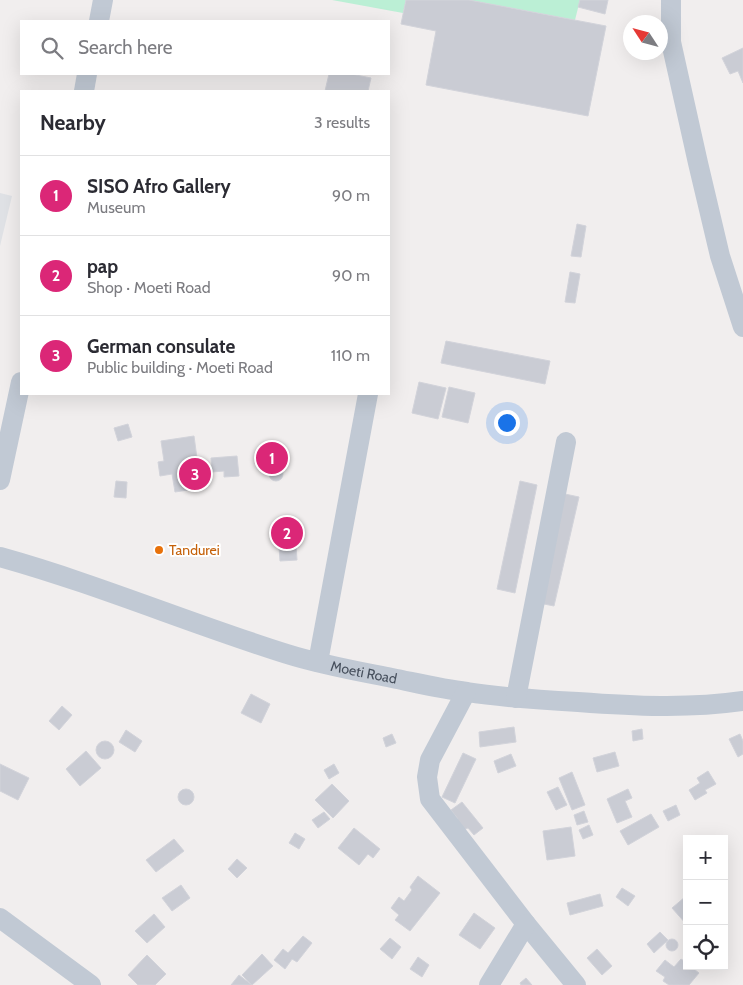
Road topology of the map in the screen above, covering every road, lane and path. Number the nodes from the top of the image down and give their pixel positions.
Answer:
1 (103, 0) edge
2 (671, 0) edge
3 (99, 20) edge
4 (88, 75) edge
5 (84, 90) edge
6 (743, 328) edge
7 (20, 387) edge
8 (368, 395) edge
9 (566, 442) dead end
10 (0, 480) edge
11 (0, 557) edge
12 (318, 662) junction
13 (466, 692) junction
14 (516, 698) junction
15 (743, 701) edge
16 (0, 918) edge
17 (526, 924) junction
18 (92, 985) edge
19 (489, 985) edge
20 (576, 985) edge

1 - 3 street
2 - 6 street
4 - 5 street
7 - 10 street
8 - 12 street
9 - 14 street
11 - 12 street, Moeti Road
12 - 13 street, Moeti Road
13 - 14 street, Moeti Road
13 - 17 street
14 - 15 street, Moeti Road
16 - 18 street
17 - 19 street
17 - 20 street

